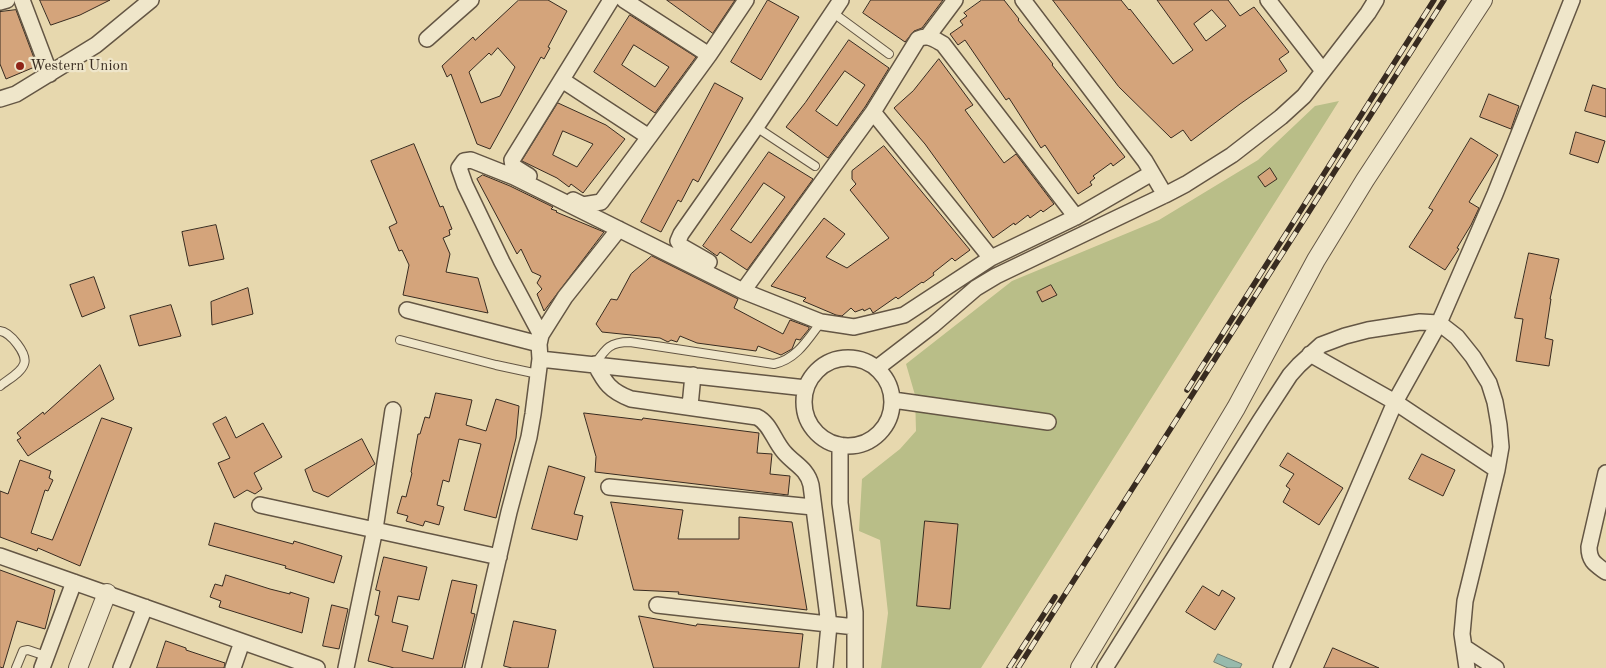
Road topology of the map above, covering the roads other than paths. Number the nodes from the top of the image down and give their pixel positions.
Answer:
1 (7, 0) edge
2 (22, 0) edge
3 (151, 0) edge
4 (472, 0) edge
5 (611, 0) edge
6 (624, 0) edge
7 (746, 0) edge
8 (955, 0) edge
9 (1023, 0) edge
10 (1268, 0) edge
11 (1376, 0) edge
12 (1483, 0) edge
13 (1572, 0) edge
14 (0, 2) edge
15 (836, 6) edge
16 (928, 36) junction
17 (427, 39) dead end
18 (890, 54) dead end
19 (708, 55) junction
20 (1323, 71) junction
21 (50, 74) junction
22 (562, 80) junction
23 (0, 99) edge
24 (873, 112) junction
25 (756, 127) junction
26 (649, 136) junction
27 (815, 166) dead end
28 (1152, 173) junction
29 (1165, 195) junction
30 (1076, 216) junction
31 (619, 229) junction
32 (991, 258) junction
33 (746, 287) junction
34 (407, 310) dead end
35 (821, 322) junction
36 (1439, 323) junction
37 (0, 330) edge
38 (400, 340) dead end
39 (539, 353) junction
40 (1310, 354) junction
41 (595, 364) junction
42 (877, 368) junction
43 (693, 375) junction
44 (0, 386) edge
45 (806, 388) junction
46 (893, 400) junction
47 (1395, 402) junction
48 (690, 406) junction
49 (393, 410) dead end
50 (1048, 422) dead end
51 (840, 446) junction
52 (1497, 470) junction
53 (1606, 473) edge
54 (609, 486) dead end
55 (260, 504) dead end
56 (813, 507) junction
57 (376, 529) junction
58 (0, 556) edge
59 (498, 557) junction
60 (1606, 572) edge
61 (74, 582) junction
62 (107, 593) junction
63 (657, 604) dead end
64 (145, 607) junction
65 (829, 625) junction
66 (855, 628) junction
67 (242, 642) junction
68 (1464, 647) junction
69 (44, 662) edge
70 (16, 668) edge
71 (78, 668) edge
72 (120, 668) edge
73 (233, 668) edge
74 (317, 668) edge
75 (346, 668) edge
76 (473, 668) edge
77 (825, 668) edge
78 (854, 668) edge
79 (1080, 668) edge
80 (1105, 668) edge
81 (1281, 668) edge
82 (1467, 668) edge
83 (1496, 668) edge

1 - 14 street
2 - 21 street
3 - 21 street
4 - 17 street
5 - 22 street
6 - 19 street
7 - 19 street
8 - 16 street
9 - 28 street
10 - 20 street
11 - 20 street
12 - 79 street
13 - 36 street
15 - 18 lane
15 - 25 street
16 - 24 street
16 - 30 street
19 - 26 street
20 - 29 street
21 - 23 street
22 - 26 street
22 - 26 street
24 - 32 street
24 - 33 street
25 - 27 lane
25 - 33 street
28 - 29 street
28 - 30 street
29 - 42 street
30 - 32 street
31 - 33 street
31 - 39 street
31 - 39 street
32 - 35 street
33 - 35 street
34 - 39 street
35 - 41 lane
36 - 40 street
36 - 47 street
36 - 52 street
37 - 44 lane
38 - 39 lane
39 - 41 street
39 - 59 street
40 - 47 street
40 - 80 street
41 - 43 street
41 - 48 street
42 - 45 street
42 - 46 street
43 - 45 street
43 - 48 street
45 - 51 street
46 - 50 street
46 - 51 street
47 - 52 street
47 - 81 street
48 - 56 street
49 - 57 street
51 - 66 street
52 - 68 street
53 - 60 street
54 - 56 street
55 - 57 street
56 - 65 street
57 - 59 street
57 - 75 street
58 - 61 street
59 - 76 street
61 - 62 street
61 - 69 street
62 - 64 street
62 - 71 street
63 - 65 street
64 - 67 street
64 - 72 street
65 - 66 street
65 - 77 street
66 - 78 street
67 - 73 street
67 - 74 street
68 - 82 street
68 - 83 street
69 - 70 lane

